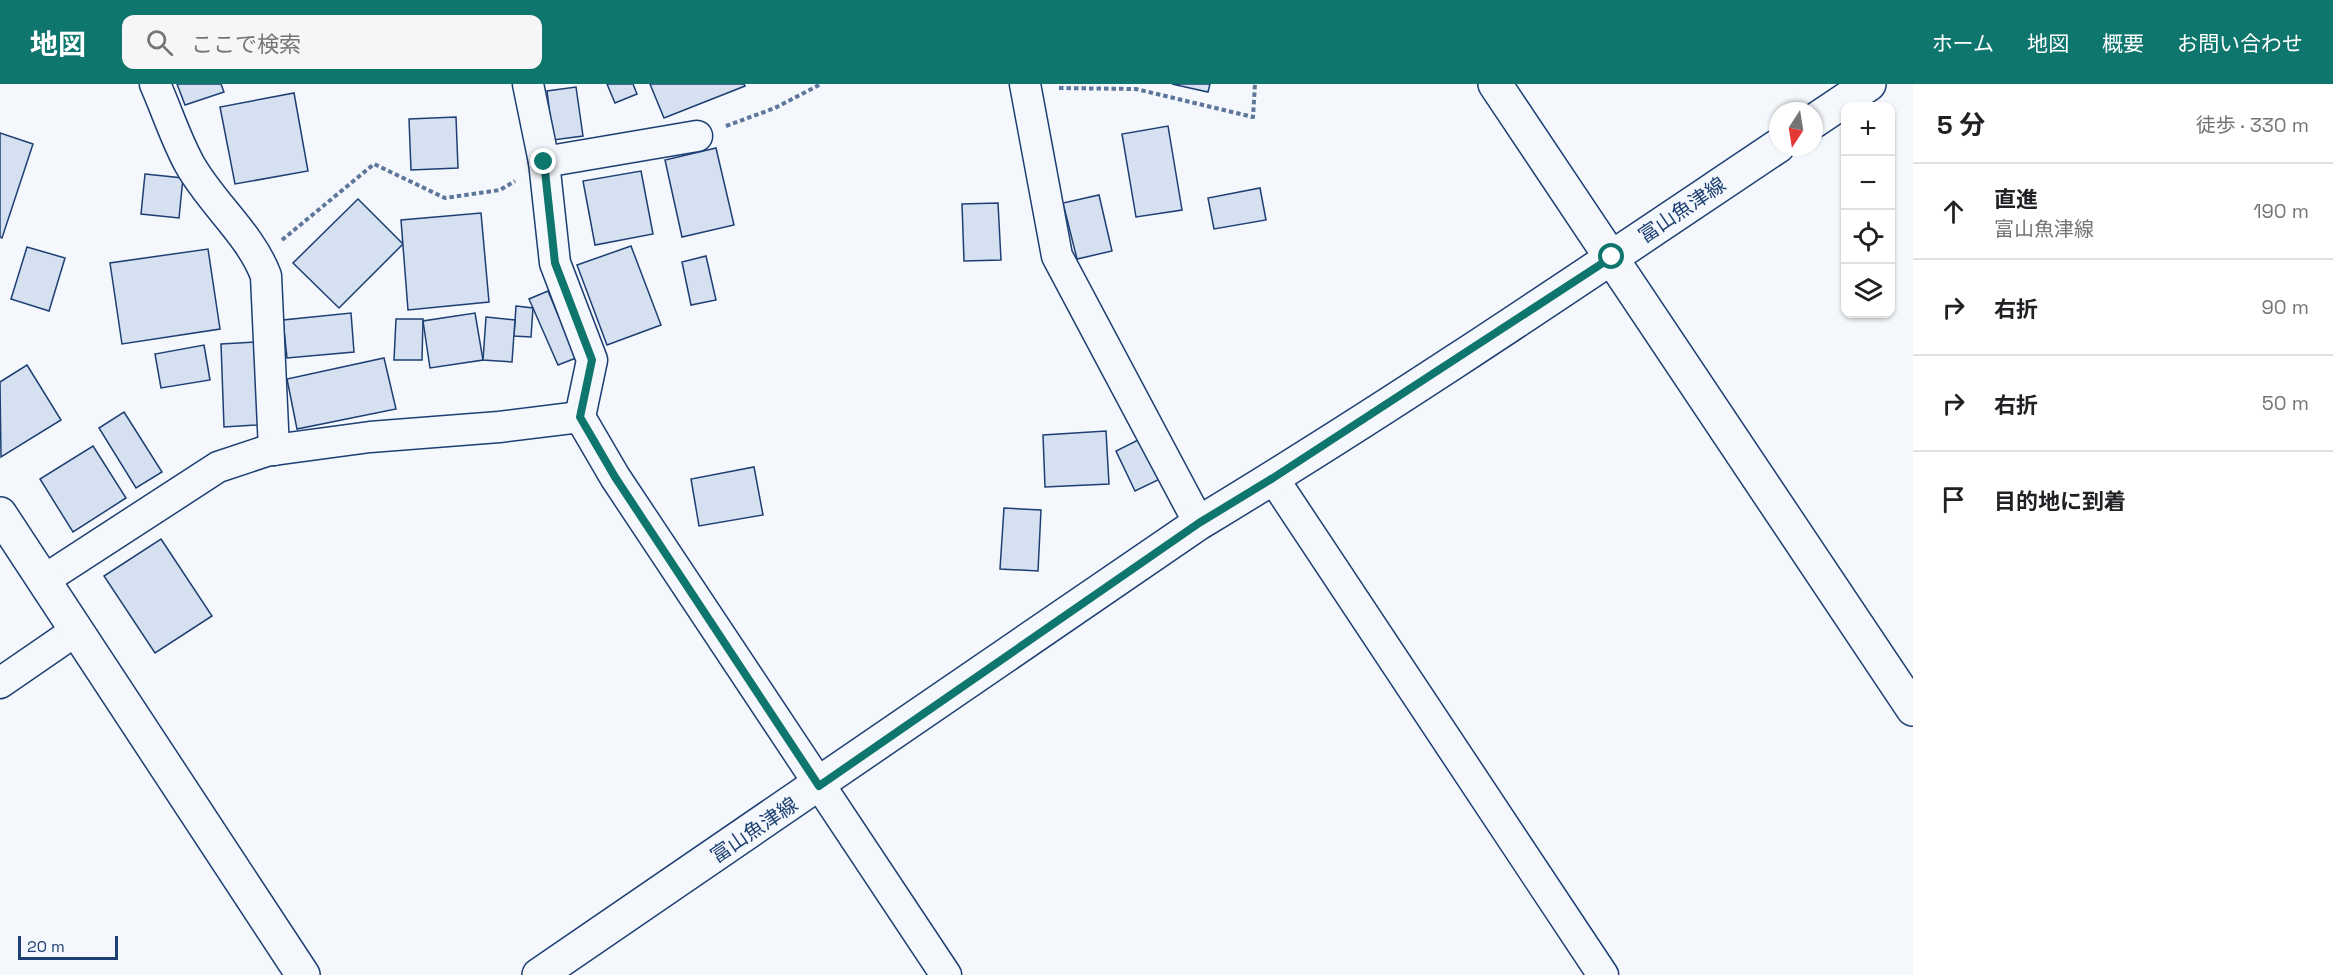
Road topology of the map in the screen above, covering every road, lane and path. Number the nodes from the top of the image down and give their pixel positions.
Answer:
1 (155, 84) edge
2 (528, 84) edge
3 (820, 84) edge
4 (1025, 84) edge
5 (1256, 84) edge
6 (1495, 84) edge
7 (1869, 84) edge
8 (1823, 115) edge
9 (698, 136) joint
10 (1769, 152) edge
11 (544, 162) junction
12 (1612, 257) junction
13 (259, 258) junction
14 (580, 417) junction
15 (274, 450) junction
16 (1273, 478) junction
17 (0, 514) edge
18 (1199, 523) junction
19 (44, 580) junction
20 (77, 630) junction
21 (0, 683) edge
22 (1913, 709) edge
23 (819, 786) junction
24 (303, 975) edge
25 (539, 975) edge
26 (946, 975) edge
27 (1603, 975) edge

1 - 13 street
2 - 11 street
3 - 9 path
4 - 5 path
4 - 18 street
6 - 12 main road
7 - 8 main road
9 - 11 street
10 - 12 main road, 富山魚津線
11 - 13 path
11 - 14 street
12 - 16 main road, 富山魚津線
12 - 22 main road
13 - 15 street
14 - 15 street
14 - 23 street
15 - 19 street
16 - 18 main road, 富山魚津線
16 - 27 street
17 - 19 main road
18 - 23 main road, 富山魚津線
19 - 20 main road
20 - 21 street
20 - 24 main road
23 - 25 main road, 富山魚津線
23 - 26 street

